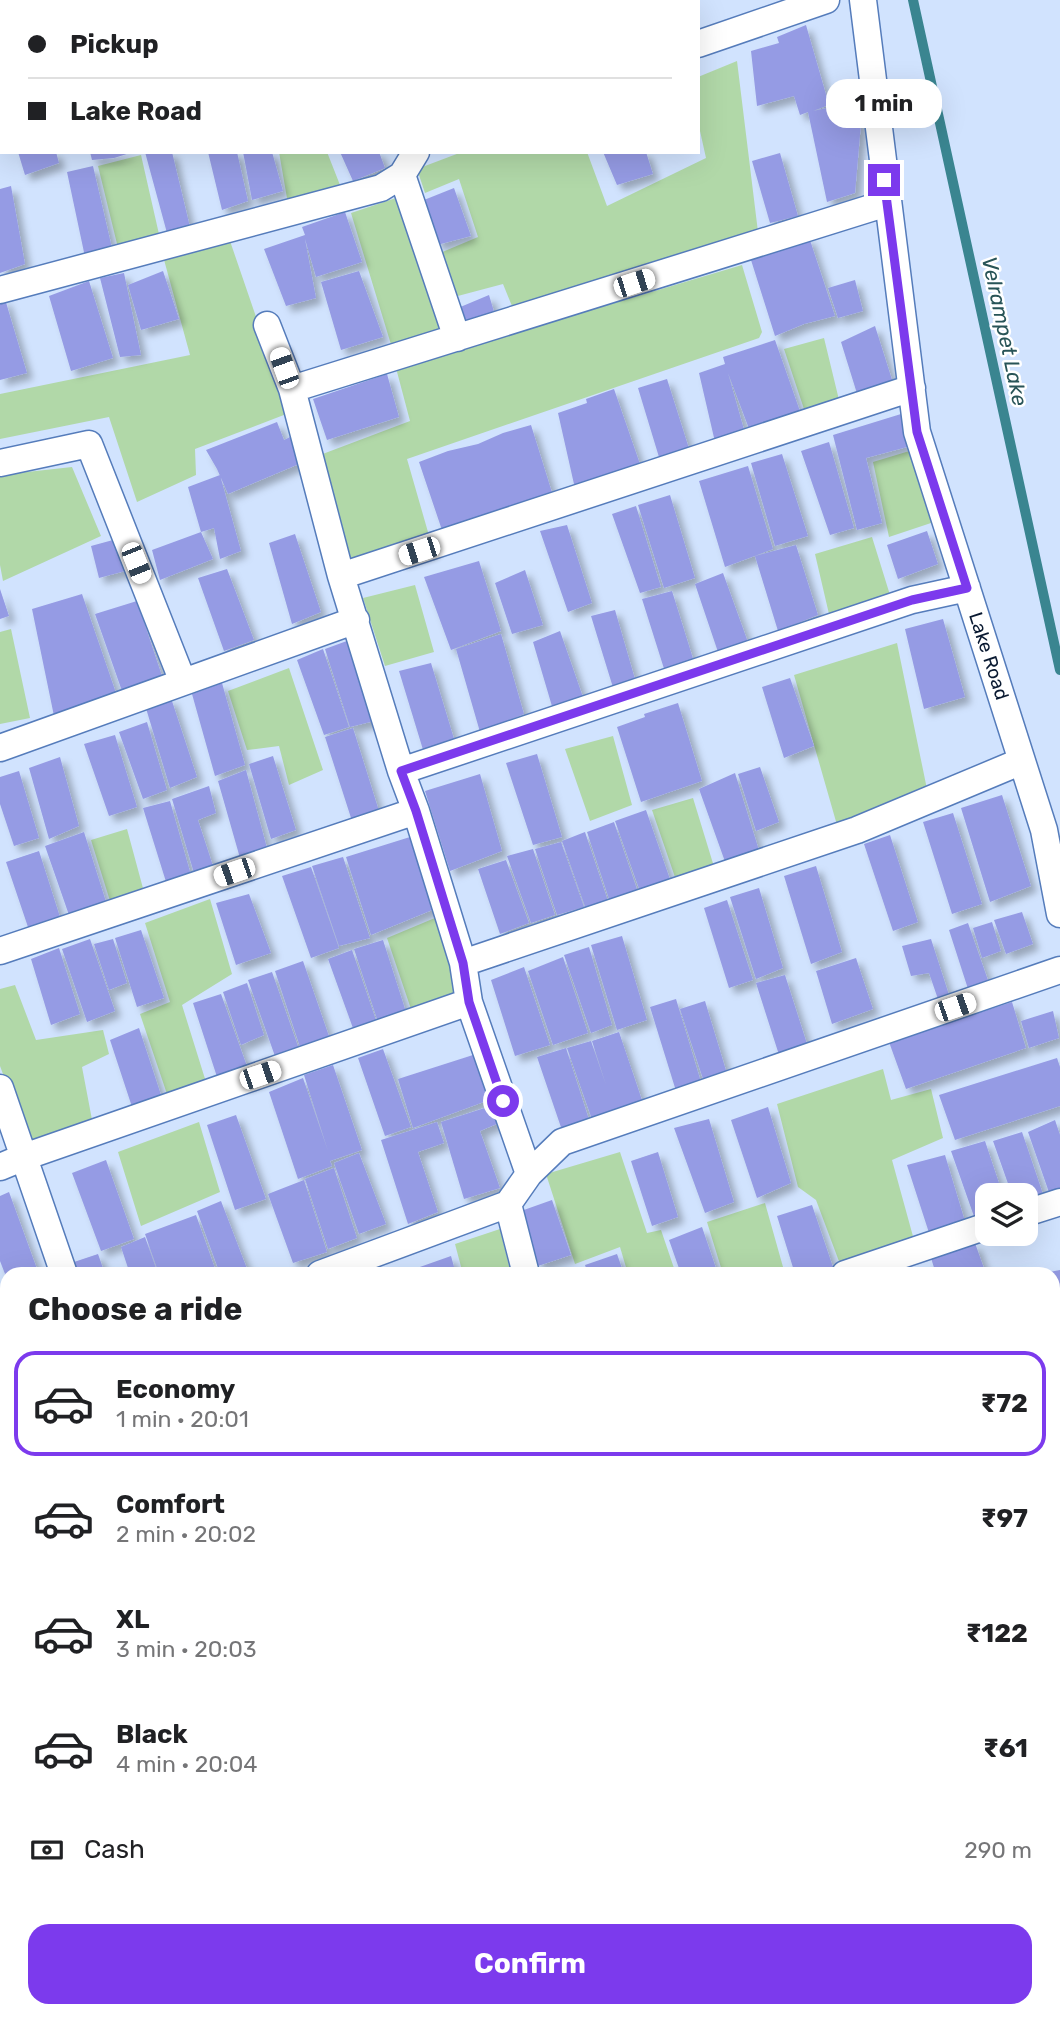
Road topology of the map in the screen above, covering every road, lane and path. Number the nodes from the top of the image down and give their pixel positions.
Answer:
1 (826, 0) edge
2 (863, 0) edge
3 (700, 43) edge
4 (409, 163) edge
5 (887, 203) junction
6 (0, 290) edge
7 (267, 325) dead end
8 (457, 338) junction
9 (912, 388) junction
10 (292, 390) junction
11 (0, 463) edge
12 (341, 576) junction
13 (967, 588) junction
14 (356, 620) junction
15 (183, 682) junction
16 (0, 748) edge
17 (1022, 761) junction
18 (401, 771) junction
19 (416, 811) junction
20 (1060, 914) edge
21 (0, 951) edge
22 (463, 963) junction
23 (1060, 971) edge
24 (469, 1002) junction
25 (0, 1088) edge
26 (24, 1157) junction
27 (0, 1167) edge
28 (528, 1174) junction
29 (1060, 1202) edge
30 (508, 1204) junction
31 (1038, 1209) edge
32 (975, 1230) edge
33 (62, 1267) edge
34 (339, 1267) edge
35 (524, 1267) edge
36 (866, 1267) edge

1 - 3 street
2 - 5 street, Lake Road
4 - 6 street
4 - 8 street
5 - 8 street
5 - 9 street, Lake Road
7 - 10 street
8 - 10 street
9 - 12 street
9 - 13 street, Lake Road
10 - 12 street
11 - 15 street
12 - 14 street
13 - 17 street, Lake Road
13 - 18 street
14 - 15 street
14 - 18 street
15 - 16 street
17 - 20 street, Lake Road
17 - 22 street
18 - 19 street
19 - 21 street
19 - 22 street
22 - 24 street
23 - 28 street
24 - 26 street
24 - 28 street
25 - 26 street
26 - 27 street
26 - 33 street
28 - 30 street
29 - 31 street
30 - 34 street
30 - 35 street
32 - 36 street

